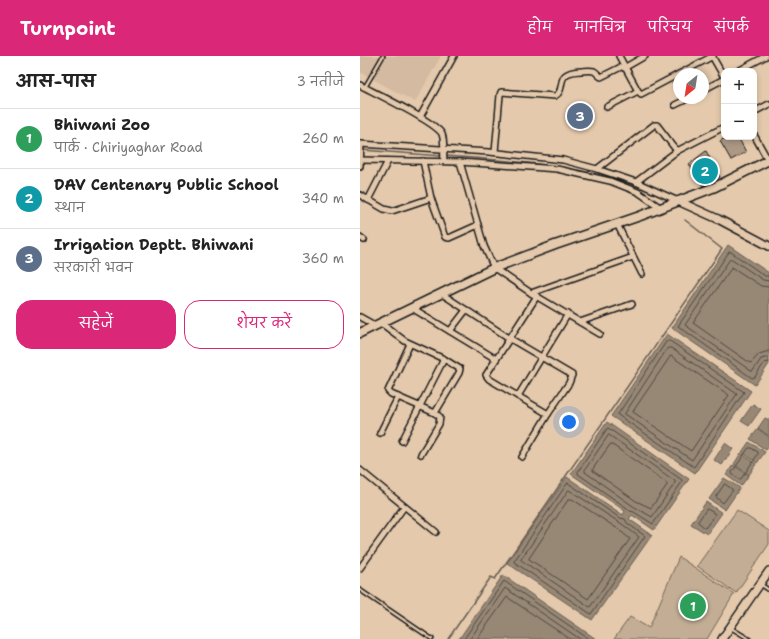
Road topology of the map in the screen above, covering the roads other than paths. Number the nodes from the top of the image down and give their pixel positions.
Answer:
1 (383, 56) edge
2 (454, 56) edge
3 (619, 56) edge
4 (645, 56) edge
5 (713, 56) edge
6 (766, 56) edge
7 (624, 67) junction
8 (690, 68) edge
9 (744, 68) edge
10 (721, 72) edge
11 (673, 77) edge
12 (721, 80) edge
13 (362, 86) edge
14 (709, 87) edge
15 (638, 91) junction
16 (678, 104) edge
17 (769, 104) edge
18 (675, 106) dead end
19 (608, 107) dead end
20 (757, 110) edge
21 (420, 117) junction
22 (721, 129) edge
23 (756, 140) edge
24 (360, 145) edge
25 (677, 151) junction
26 (360, 152) edge
27 (495, 152) junction
28 (444, 156) junction
29 (769, 160) edge
30 (388, 161) junction
31 (423, 161) junction
32 (360, 162) edge
33 (460, 162) junction
34 (597, 169) junction
35 (636, 182) junction
36 (360, 195) edge
37 (432, 198) junction
38 (368, 200) junction
39 (678, 201) junction
40 (661, 208) junction
41 (617, 224) junction
42 (478, 225) junction
43 (769, 246) edge
44 (633, 257) junction
45 (494, 268) junction
46 (642, 274) dead end
47 (531, 293) junction
48 (442, 294) junction
49 (537, 296) junction
50 (632, 304) dead end
51 (412, 308) junction
52 (466, 310) junction
53 (568, 314) junction
54 (360, 317) edge
55 (580, 322) junction
56 (378, 325) junction
57 (450, 331) junction
58 (360, 333) edge
59 (600, 334) dead end
60 (510, 338) junction
61 (410, 344) junction
62 (542, 356) junction
63 (444, 359) junction
64 (496, 359) junction
65 (518, 396) junction
66 (398, 397) junction
67 (420, 407) junction
68 (435, 413) junction
69 (548, 414) junction
70 (380, 432) dead end
71 (402, 441) dead end
72 (421, 454) dead end
73 (522, 457) dead end
74 (360, 470) edge
75 (404, 507) junction
76 (436, 532) dead end
77 (360, 568) edge
78 (769, 570) edge
79 (760, 584) junction
80 (360, 590) edge
81 (769, 590) edge
82 (730, 628) junction
83 (432, 639) edge
84 (722, 639) edge
85 (749, 639) edge

1 - 13 lane
2 - 21 street
3 - 7 street
4 - 7 street
5 - 8 street
5 - 10 street
6 - 9 street
7 - 15 street
7 - 27 street
11 - 15 street
12 - 14 street
13 - 21 street
15 - 19 street
16 - 18 street
17 - 20 street
21 - 28 street
22 - 25 street
23 - 29 street
24 - 26 street
24 - 28 street
25 - 34 street
25 - 35 street
26 - 32 street
27 - 28 street
27 - 34 street
28 - 31 street
28 - 33 street
29 - 39 main road
30 - 31 street
30 - 32 street
30 - 38 street
31 - 37 street
33 - 40 street
33 - 42 street
34 - 35 street
35 - 39 street
36 - 38 street
37 - 38 street
37 - 42 street
39 - 40 main road
39 - 43 street
40 - 41 main road
41 - 44 street
41 - 45 main road
42 - 45 street
44 - 46 street
44 - 47 street
45 - 47 street
45 - 48 main road
47 - 49 street
48 - 51 main road
48 - 52 street
49 - 53 street
49 - 60 street
50 - 55 street
51 - 56 main road
51 - 57 street
52 - 57 street
52 - 60 street
53 - 55 street
53 - 62 street
54 - 56 street
55 - 59 street
56 - 58 main road
56 - 61 street
57 - 64 street
60 - 62 street
60 - 64 street
61 - 63 street
61 - 66 street
62 - 65 street
62 - 69 street
63 - 67 street
63 - 68 street
64 - 65 street
65 - 69 street
66 - 67 street
66 - 70 street
67 - 68 street
67 - 71 street
68 - 72 street
69 - 73 street
74 - 75 street
75 - 76 street
75 - 77 street
78 - 79 street
79 - 81 lane
79 - 82 street
80 - 83 lane
82 - 84 street
82 - 85 lane

